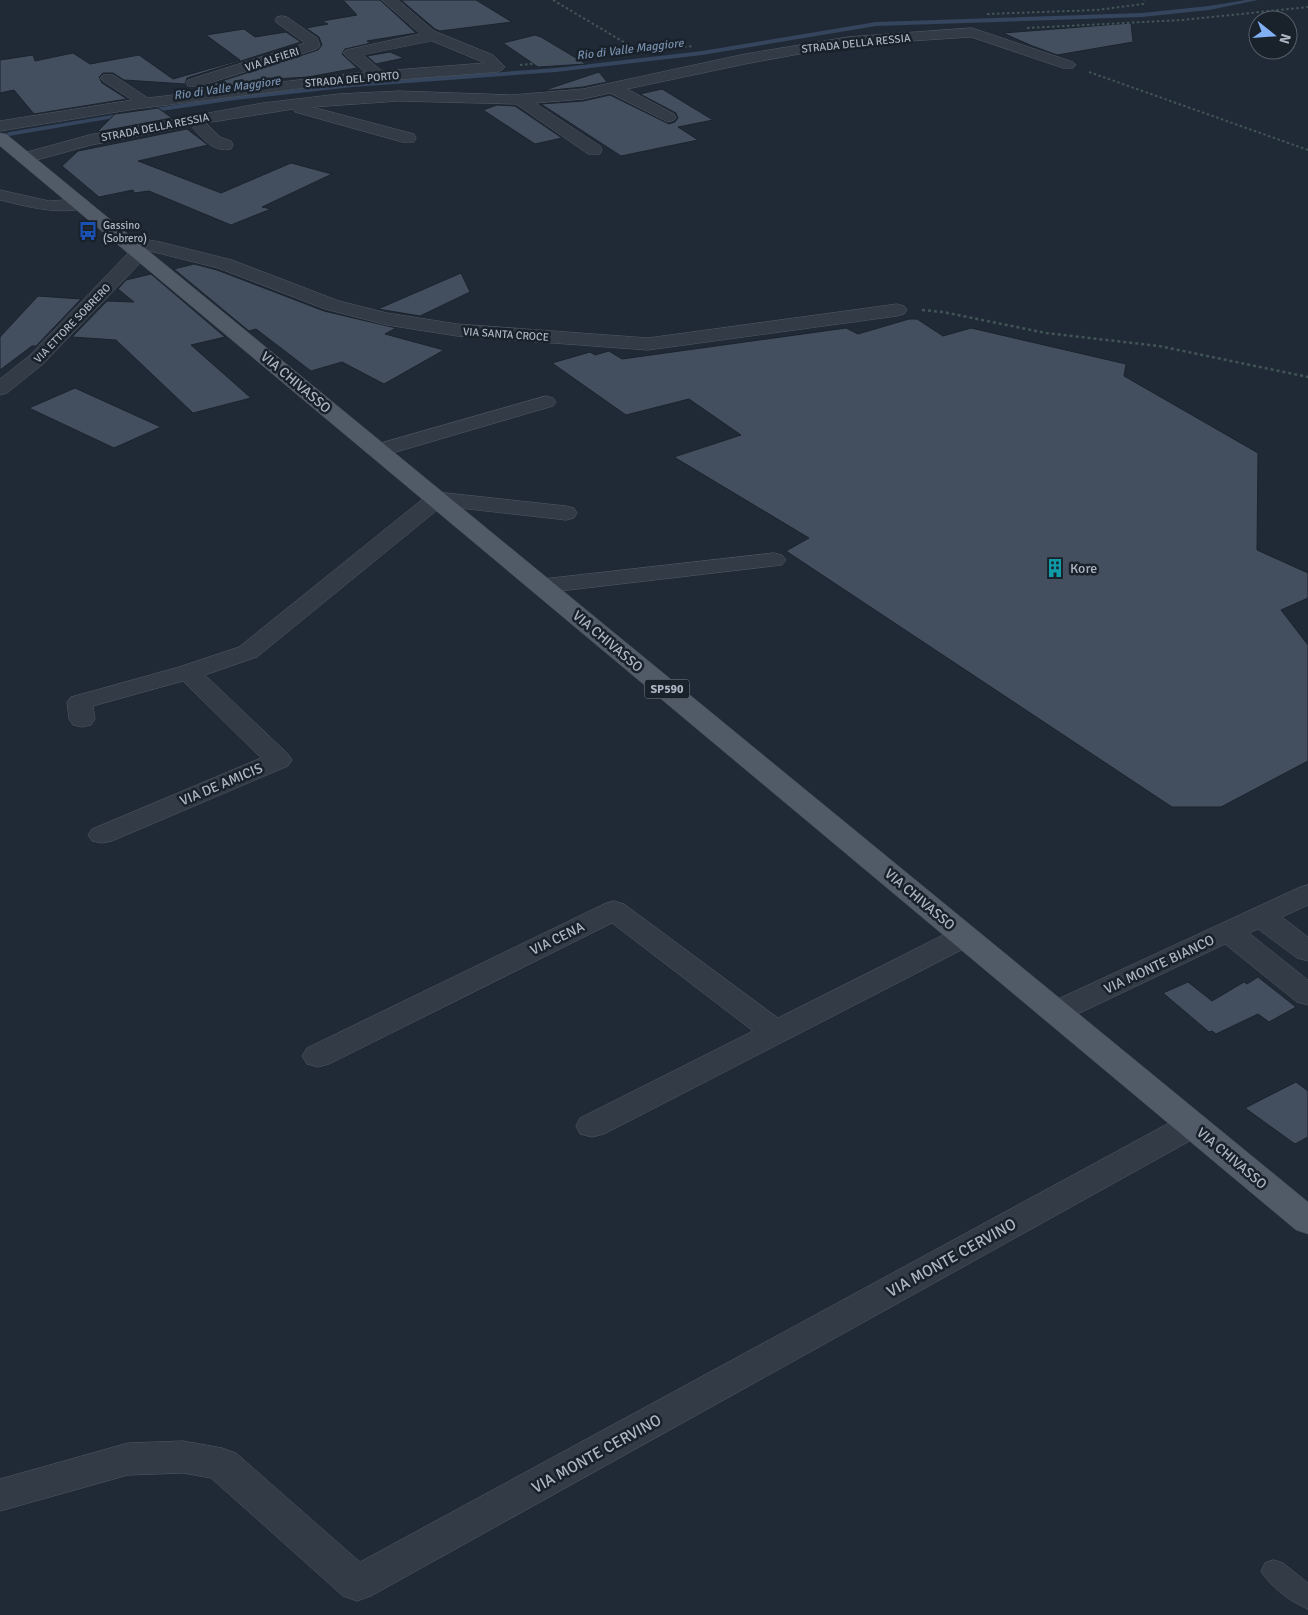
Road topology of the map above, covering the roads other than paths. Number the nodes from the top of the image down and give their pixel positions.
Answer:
1 (388, 0) edge
2 (282, 20) dead end
3 (433, 36) junction
4 (1068, 64) road end
5 (378, 76) junction
6 (108, 78) dead end
7 (613, 88) junction
8 (519, 99) junction
9 (138, 101) junction
10 (287, 105) junction
11 (668, 117) dead end
12 (194, 120) junction
13 (0, 126) edge
14 (0, 138) edge
15 (408, 138) dead end
16 (225, 145) dead end
17 (594, 150) dead end
18 (26, 158) junction
19 (0, 195) edge
20 (81, 204) junction
21 (133, 247) junction
22 (897, 310) road end
23 (0, 389) edge
24 (546, 402) dead end
25 (379, 451) junction
26 (436, 499) junction
27 (566, 513) dead end
28 (774, 560) dead end
29 (542, 586) junction
30 (188, 672) junction
31 (82, 719) dead end
32 (102, 835) dead end
33 (1308, 894) edge
34 (1262, 917) junction
35 (1228, 932) junction
36 (964, 936) junction
37 (1308, 951) edge
38 (1308, 995) edge
39 (1056, 1012) junction
40 (775, 1032) junction
41 (318, 1056) dead end
42 (1192, 1124) junction
43 (592, 1126) dead end
44 (1308, 1221) edge
45 (0, 1495) edge
46 (1274, 1571) dead end
47 (1308, 1598) edge

1 - 3 street
2 - 9 street, VIA ALFIERI
3 - 5 street
3 - 5 street, STRADA DEL PORTO
4 - 7 street, STRADA DELLA RESSIA
5 - 9 street, STRADA DEL PORTO
6 - 9 street
7 - 8 street, STRADA DELLA RESSIA
7 - 11 street
8 - 10 street, STRADA DELLA RESSIA
8 - 17 street
9 - 13 street, STRADA DEL PORTO
10 - 12 street, STRADA DELLA RESSIA
10 - 15 street, STRADA DELLA RESSIA
12 - 16 street
12 - 18 street, STRADA DELLA RESSIA
14 - 18 main road, VIA CHIVASSO / SP590
18 - 20 main road, VIA CHIVASSO / SP590
19 - 20 street
20 - 21 main road, VIA CHIVASSO / SP590
21 - 22 street, VIA SANTA CROCE
21 - 23 street, VIA ETTORE SOBRERO
21 - 25 main road, VIA CHIVASSO / SP590
24 - 25 street
25 - 26 main road, VIA CHIVASSO / SP590
26 - 27 street
26 - 29 main road, VIA CHIVASSO / SP590
26 - 30 street
28 - 29 street
29 - 36 main road, VIA CHIVASSO / SP590
30 - 31 street
30 - 32 street, VIA DE AMICIS
33 - 34 street, VIA MONTE BIANCO
34 - 35 street, VIA MONTE BIANCO
34 - 37 street
35 - 38 street
35 - 39 street, VIA MONTE BIANCO
36 - 39 main road, VIA CHIVASSO / SP590
36 - 40 street
39 - 42 main road, VIA CHIVASSO / SP590
40 - 41 street, VIA CENA
40 - 43 street
42 - 44 main road, VIA CHIVASSO / SP590
42 - 45 street, VIA MONTE CERVINO
46 - 47 lane

